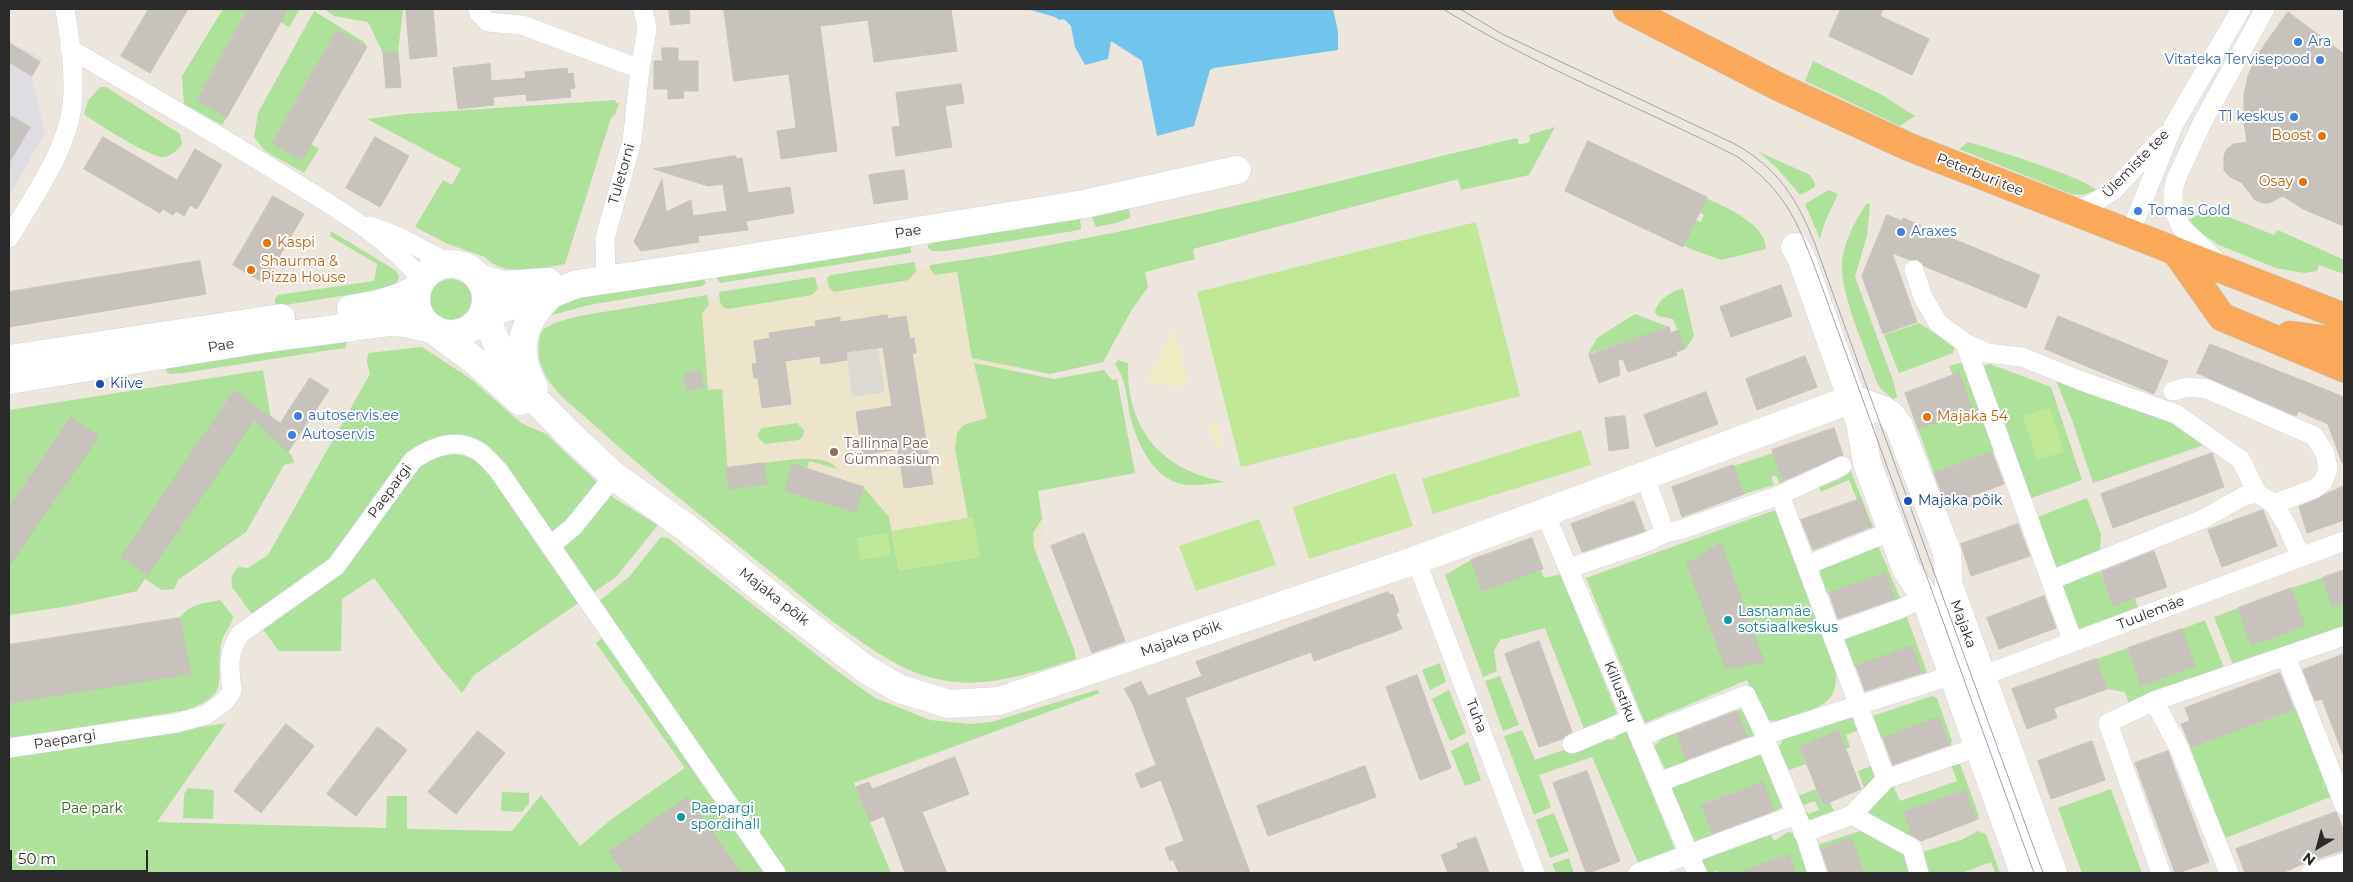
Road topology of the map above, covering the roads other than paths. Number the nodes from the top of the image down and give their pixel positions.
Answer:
1 (65, 9) edge
2 (478, 9) edge
3 (643, 9) edge
4 (1626, 9) edge
5 (2241, 9) edge
6 (2265, 9) edge
7 (70, 49) junction
8 (640, 69) junction
9 (2173, 126) junction
10 (1237, 170) dead end
11 (2069, 211) junction
12 (355, 220) junction
13 (2130, 233) junction
14 (9, 238) edge
15 (1795, 247) dead end
16 (2176, 252) junction
17 (450, 264) junction
18 (1914, 270) dead end
19 (2233, 275) junction
20 (479, 278) junction
21 (606, 279) junction
22 (420, 284) junction
23 (577, 284) junction
24 (551, 294) junction
25 (484, 314) junction
26 (2344, 317) edge
27 (432, 329) junction
28 (2251, 330) junction
29 (1965, 344) junction
30 (2344, 345) edge
31 (9, 359) edge
32 (2344, 368) edge
33 (9, 380) edge
34 (2173, 391) dead end
35 (1860, 401) junction
36 (542, 405) junction
37 (569, 434) junction
38 (1842, 466) dead end
39 (1644, 474) junction
40 (614, 476) junction
41 (2257, 493) junction
42 (1780, 495) junction
43 (2274, 504) junction
44 (1544, 511) junction
45 (1892, 531) junction
46 (1665, 533) junction
47 (2344, 541) edge
48 (550, 546) junction
49 (2301, 557) junction
50 (1416, 560) junction
51 (1807, 565) junction
52 (1570, 568) junction
53 (2051, 580) junction
54 (1924, 598) junction
55 (1832, 633) junction
56 (2344, 636) edge
57 (2073, 642) junction
58 (2286, 658) junction
59 (1982, 676) junction
60 (1955, 680) junction
61 (2154, 701) junction
62 (1858, 706) junction
63 (1631, 720) junction
64 (1639, 737) junction
65 (2004, 737) junction
66 (1766, 739) junction
67 (1572, 744) dead end
68 (1978, 746) junction
69 (9, 748) edge
70 (1886, 779) junction
71 (1659, 782) junction
72 (2344, 805) edge
73 (1795, 815) junction
74 (1852, 815) junction
75 (1803, 833) junction
76 (1689, 854) junction
77 (2344, 863) edge
78 (776, 873) edge
79 (1535, 873) edge
80 (1638, 873) edge
81 (1697, 873) edge
82 (1816, 873) edge
83 (1919, 873) edge
84 (2024, 873) edge
85 (2053, 873) edge
86 (2161, 873) edge
87 (2229, 873) edge
88 (2310, 873) edge

1 - 7 street
2 - 8 street
3 - 8 street, Tuletorni
4 - 11 highway, Peterburi tee
5 - 9 street, Ülemiste tee
6 - 19 street, Ülemiste tee
7 - 12 street
7 - 14 street
8 - 21 street, Tuletorni
9 - 11 street, Ülemiste tee
9 - 13 street, Ülemiste tee
10 - 21 street, Pae
11 - 13 highway, Peterburi tee
12 - 17 street
12 - 22 street
13 - 16 highway, Peterburi tee
15 - 35 street, Majaka
16 - 19 highway, Peterburi tee
16 - 28 highway
17 - 20 street
17 - 22 street
18 - 29 street
19 - 26 highway, Peterburi tee
20 - 23 street, Pae
20 - 25 street
21 - 23 street, Pae
22 - 27 street
22 - 31 street, Pae
23 - 24 street, Pae
24 - 25 street, Pae
24 - 36 street
25 - 27 street
25 - 36 street, Majaka põik
27 - 33 street, Pae
27 - 37 street, Majaka põik
28 - 30 highway
28 - 32 highway
29 - 41 street
29 - 53 street
34 - 43 street
35 - 39 street, Majaka põik
35 - 45 street, Majaka
35 - 59 street, Majaka
36 - 37 street, Majaka põik
37 - 40 street, Majaka põik
38 - 42 street
39 - 44 street, Majaka põik
39 - 46 street
40 - 48 street
40 - 50 street, Majaka põik
41 - 43 street
41 - 53 street
42 - 46 street
42 - 51 street
43 - 49 street
44 - 50 street, Majaka põik
44 - 52 street, Killustiku
45 - 51 street
45 - 54 street, Majaka
46 - 52 street
47 - 49 street, Tuulemäe
48 - 69 street, Paepargi
48 - 78 street, Paepargi
49 - 57 street, Tuulemäe
50 - 79 street, Tuha
51 - 55 street
52 - 63 street, Killustiku
53 - 57 street
54 - 55 street
54 - 60 street, Majaka
55 - 62 street
56 - 58 street
57 - 59 street, Tuulemäe
58 - 61 street
58 - 72 street
59 - 60 street, Tuulemäe
59 - 65 street, Majaka
60 - 62 street, Tuulemäe
60 - 68 street, Majaka
61 - 86 street
61 - 87 street
62 - 66 street, Tuulemäe
62 - 70 street
63 - 64 street, Killustiku
63 - 67 street
64 - 66 street
64 - 71 street, Killustiku
65 - 68 street
65 - 85 street, Majaka
66 - 71 street, Tuulemäe
66 - 73 street
68 - 70 street
68 - 84 street, Majaka
70 - 74 street
71 - 76 street, Killustiku
73 - 75 street
73 - 76 street
74 - 75 street
74 - 83 street
75 - 82 street
76 - 80 street
76 - 81 street, Killustiku
77 - 88 street

